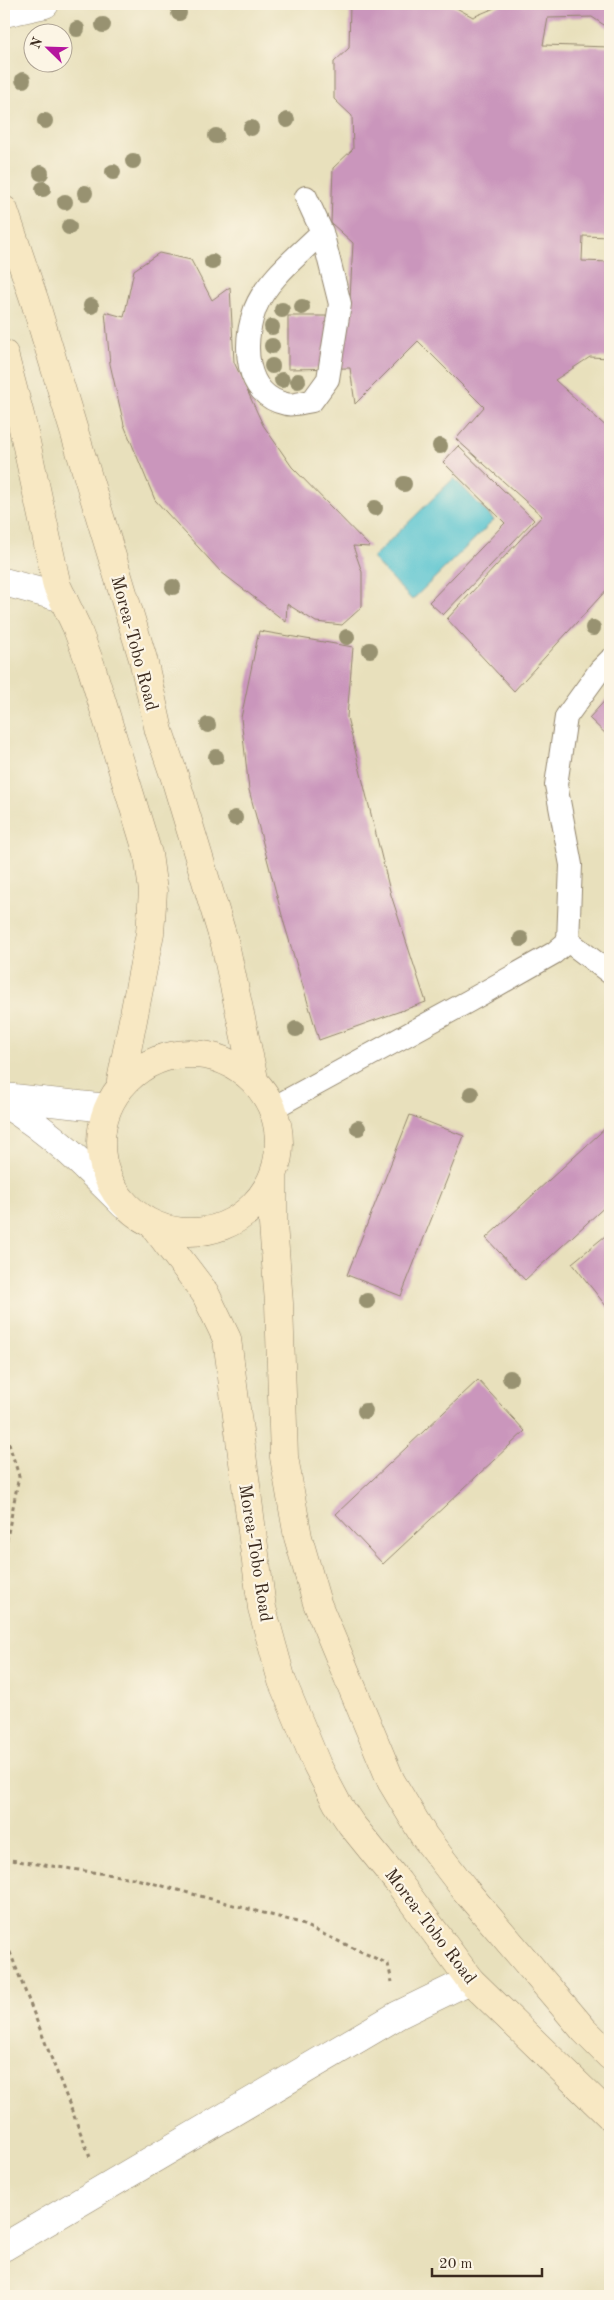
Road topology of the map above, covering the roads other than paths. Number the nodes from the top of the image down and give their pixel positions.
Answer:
1 (45, 4) edge
2 (4, 13) edge
3 (306, 197) dead end
4 (4, 210) edge
5 (322, 232) junction
6 (4, 354) edge
7 (4, 582) edge
8 (63, 598) junction
9 (610, 660) edge
10 (568, 941) junction
11 (610, 973) edge
12 (254, 1079) junction
13 (121, 1081) junction
14 (4, 1097) edge
15 (4, 1103) edge
16 (107, 1108) junction
17 (273, 1108) junction
18 (273, 1177) junction
19 (124, 1205) junction
20 (154, 1226) junction
21 (470, 1980) junction
22 (610, 2056) edge
23 (610, 2116) edge
24 (4, 2247) edge

1 - 2 street
3 - 5 lane
4 - 12 main road, Morea-Tobo Road
5 - 5 lane
6 - 8 main road
7 - 8 street
8 - 13 main road
9 - 10 lane
10 - 11 lane
10 - 17 lane
12 - 13 main road
12 - 17 main road
13 - 16 main road
14 - 16 street
15 - 19 street
16 - 19 main road
17 - 18 main road
18 - 20 main road
18 - 22 main road
19 - 20 main road
20 - 21 main road, Morea-Tobo Road
21 - 23 main road, Morea-Tobo Road
21 - 24 street

